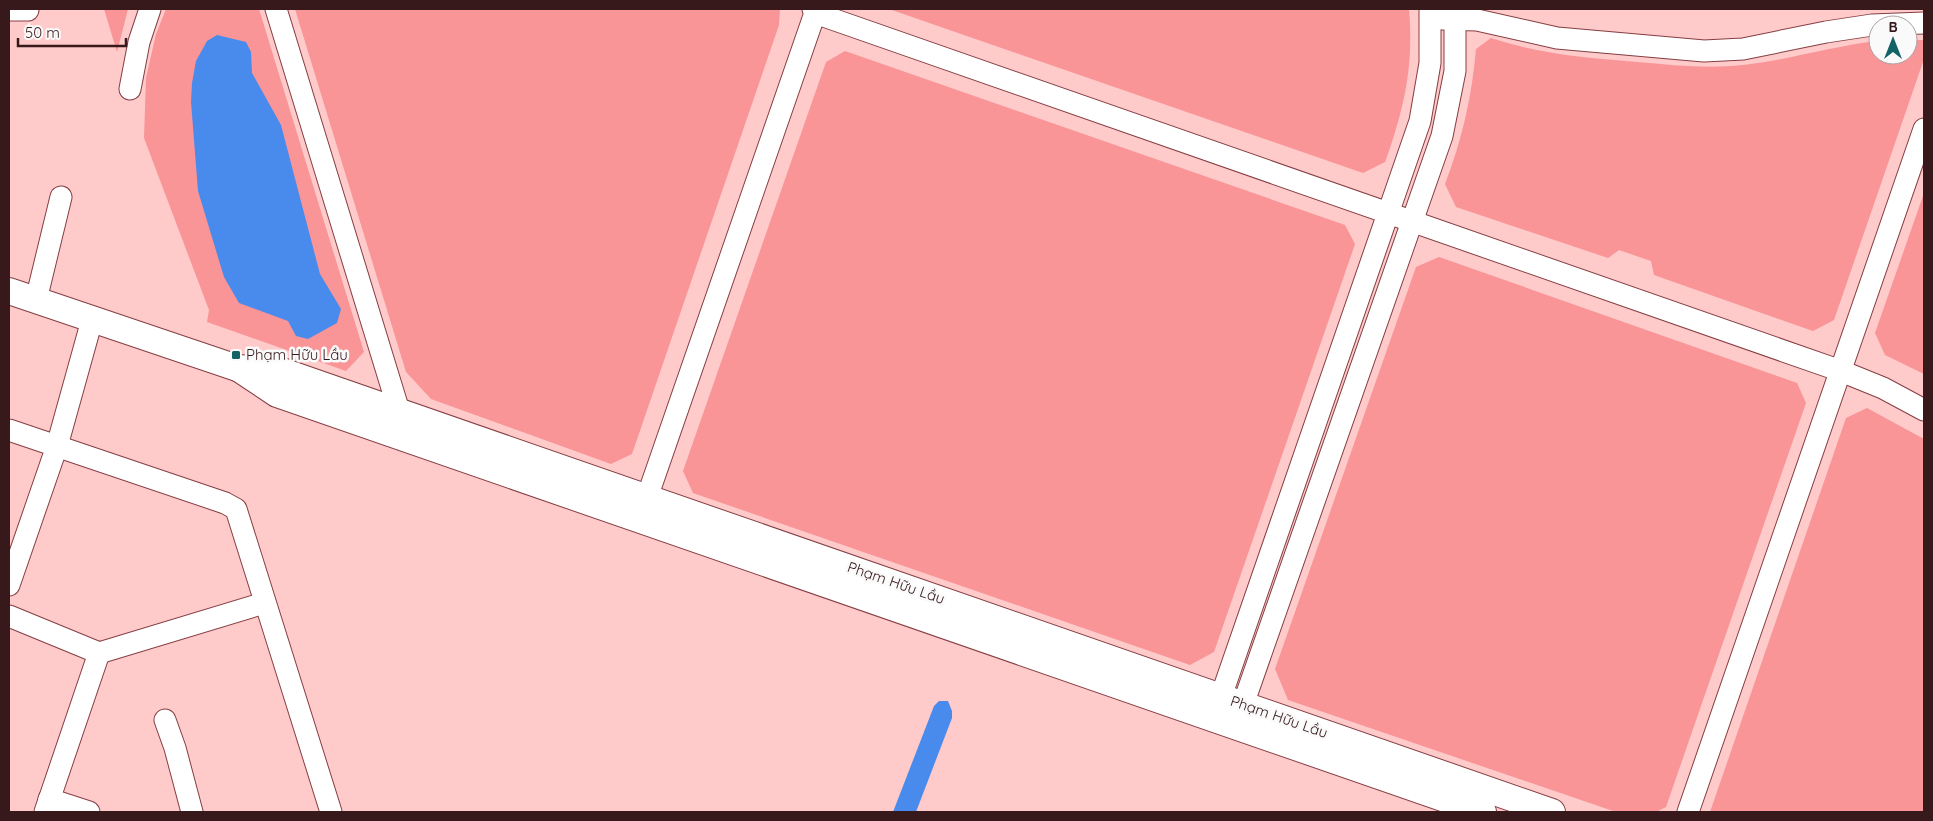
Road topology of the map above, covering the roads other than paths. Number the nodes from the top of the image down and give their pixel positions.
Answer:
1 (150, 9) edge
2 (276, 9) edge
3 (814, 11) edge
4 (1431, 14) edge
5 (1455, 14) edge
6 (1924, 23) edge
7 (130, 89) dead end
8 (1924, 129) edge
9 (61, 197) dead end
10 (1388, 213) junction
11 (1413, 222) junction
12 (9, 291) edge
13 (36, 300) junction
14 (92, 320) junction
15 (237, 368) junction
16 (1841, 371) junction
17 (1924, 410) edge
18 (399, 411) junction
19 (9, 430) edge
20 (57, 446) junction
21 (643, 508) junction
22 (14, 550) edge
23 (9, 585) edge
24 (264, 603) junction
25 (9, 616) edge
26 (99, 653) junction
27 (1228, 711) junction
28 (164, 720) dead end
29 (47, 806) edge
30 (89, 812) edge
31 (192, 812) edge
32 (331, 812) edge
33 (1483, 812) edge
34 (1552, 812) edge
35 (1688, 812) edge

1 - 7 street
2 - 18 street
3 - 10 street
3 - 21 street
4 - 5 street
4 - 10 street
5 - 6 street
5 - 11 street
8 - 16 street
9 - 13 street
10 - 11 street
10 - 27 street
11 - 16 street
11 - 27 street
12 - 13 main road, Phạm Hữu Lầu
13 - 14 main road, Phạm Hữu Lầu
14 - 15 main road, Phạm Hữu Lầu
14 - 20 street
15 - 18 main road, Phạm Hữu Lầu
15 - 21 main road, Phạm Hữu Lầu
16 - 17 street
16 - 35 street
18 - 21 main road, Phạm Hữu Lầu
19 - 20 street
20 - 22 street
20 - 24 street
21 - 27 main road, Phạm Hữu Lầu
22 - 23 street
24 - 26 street
24 - 32 street
25 - 26 street
26 - 29 street
27 - 33 main road, Phạm Hữu Lầu
27 - 34 main road, Phạm Hữu Lầu
28 - 31 street
29 - 30 street

